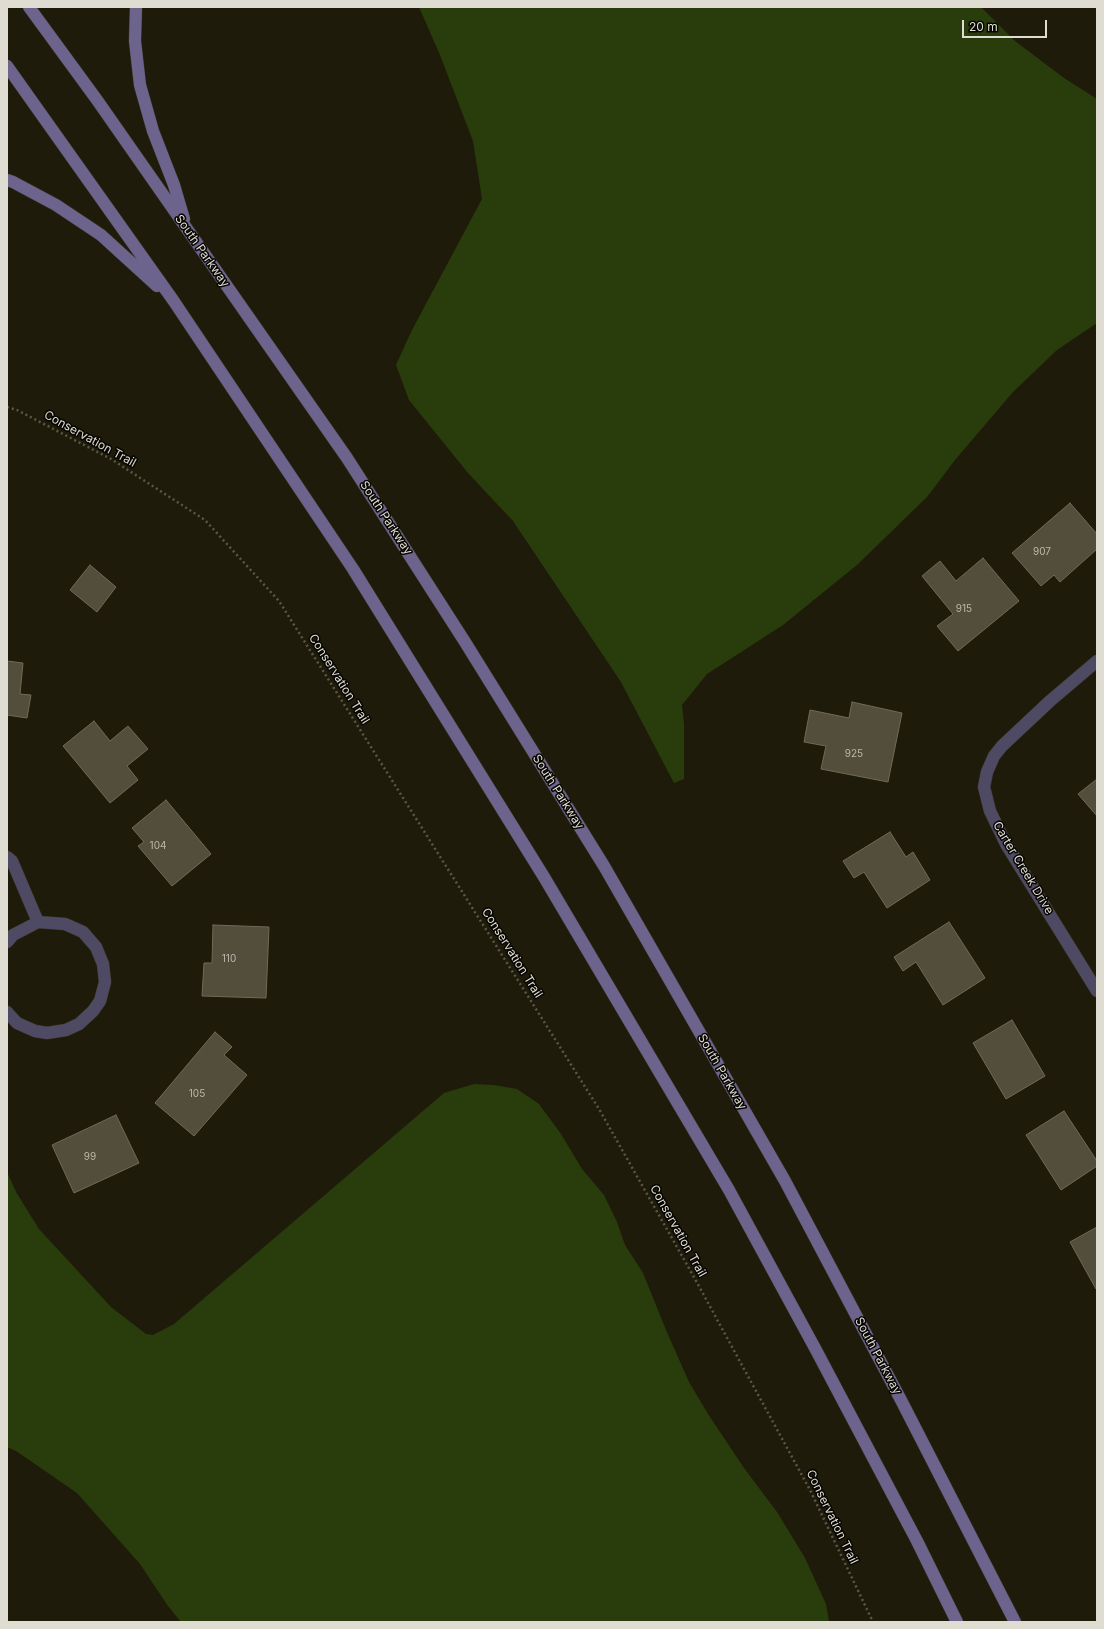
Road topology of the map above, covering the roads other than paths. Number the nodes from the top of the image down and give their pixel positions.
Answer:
1 (29, 7) edge
2 (136, 7) edge
3 (7, 66) edge
4 (7, 180) edge
5 (187, 230) junction
6 (173, 300) junction
7 (1097, 661) edge
8 (7, 856) edge
9 (38, 922) junction
10 (7, 942) edge
11 (1097, 991) edge
12 (7, 1012) edge
13 (957, 1622) edge
14 (1015, 1622) edge

1 - 5 main road, South Parkway
2 - 5 main road
3 - 6 main road
4 - 6 main road
5 - 14 main road, South Parkway
6 - 13 main road
7 - 11 street, Carter Creek Drive
8 - 9 street
9 - 10 street
9 - 12 street

